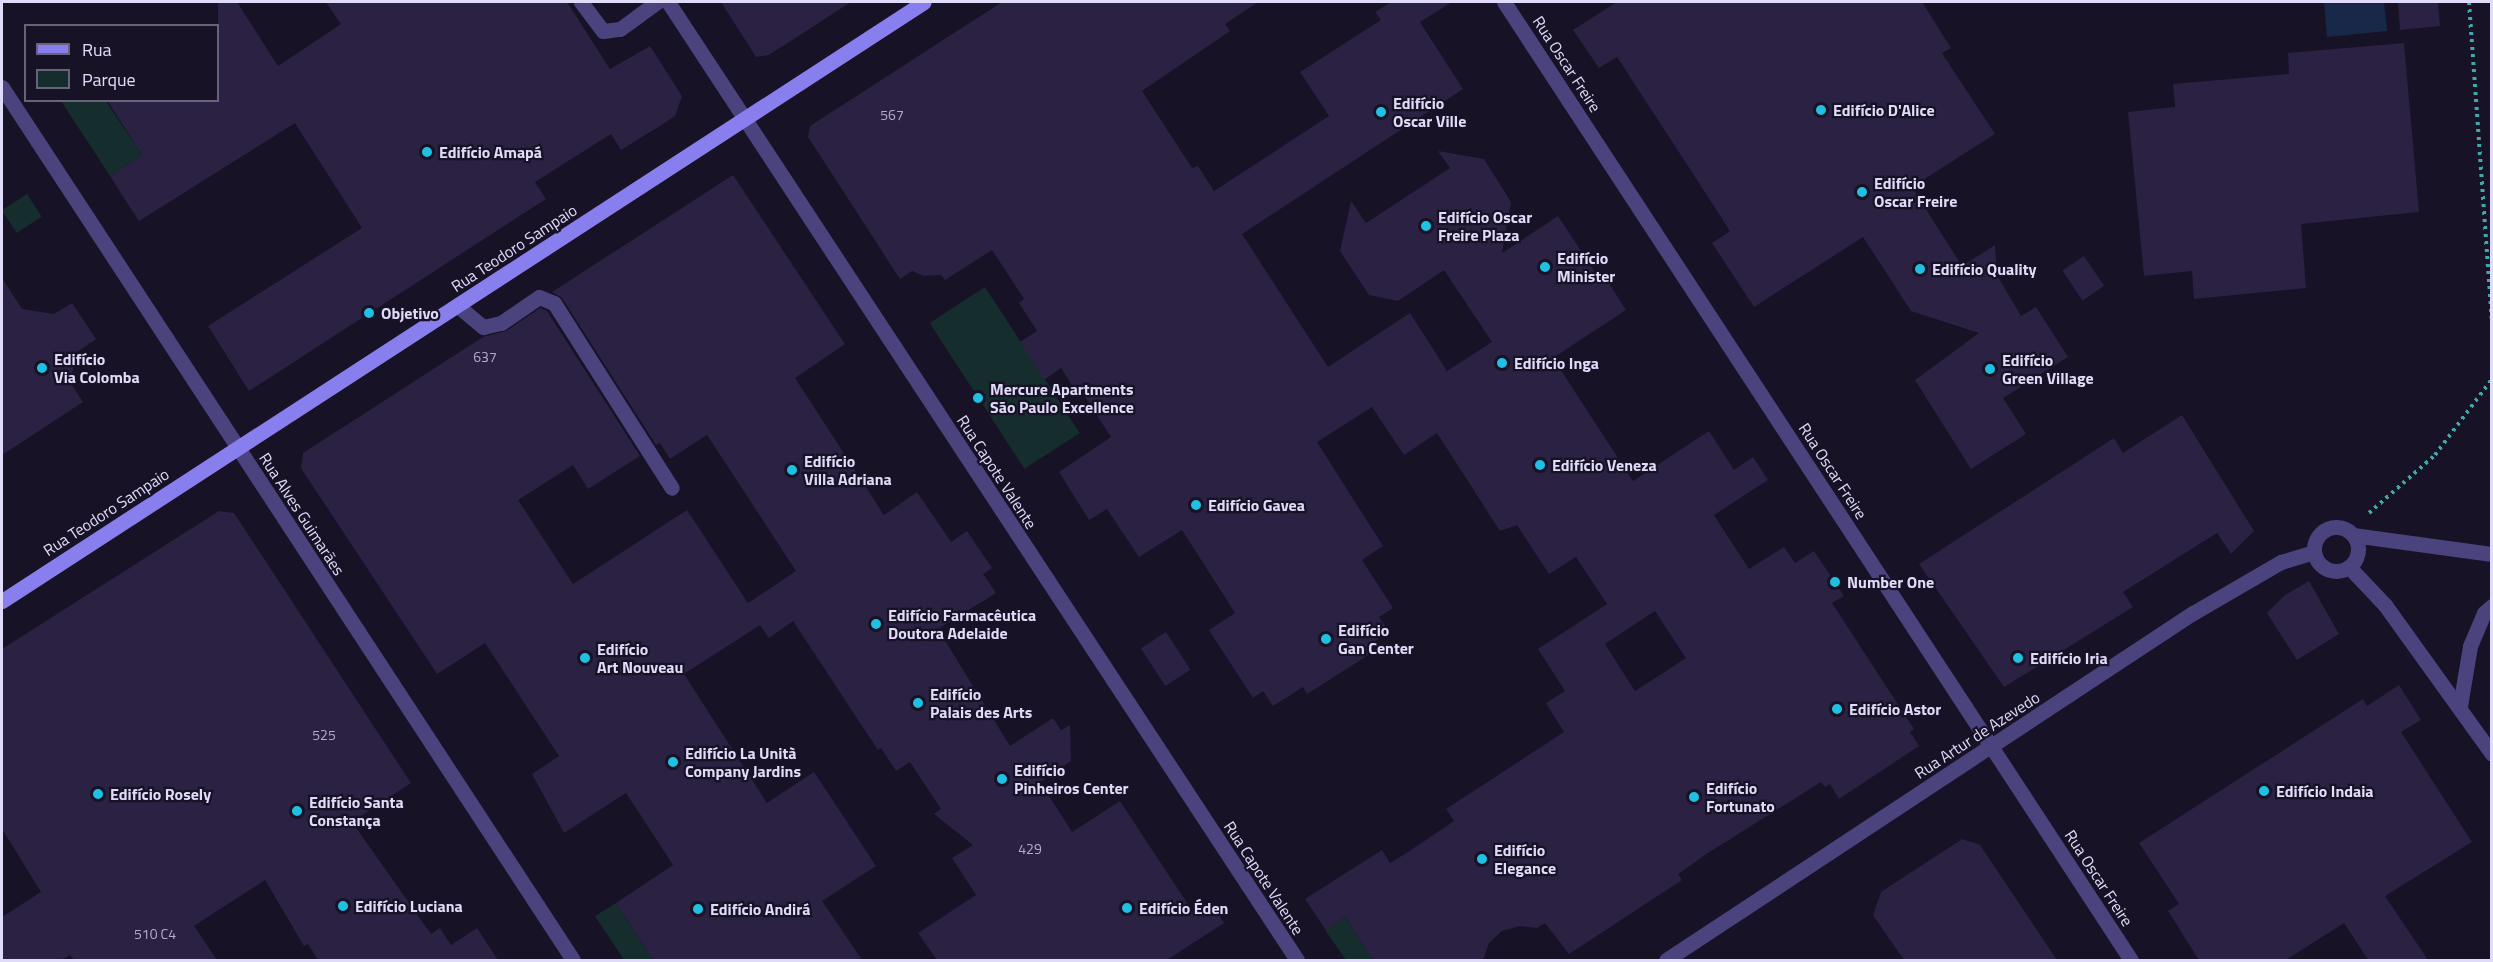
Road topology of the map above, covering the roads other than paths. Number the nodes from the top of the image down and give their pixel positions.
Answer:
1 (581, 2) edge
2 (657, 2) edge
3 (668, 2) edge
4 (924, 2) edge
5 (1504, 2) edge
6 (2, 87) edge
7 (745, 119) junction
8 (458, 306) junction
9 (238, 449) junction
10 (672, 488) dead end
11 (2351, 533) junction
12 (2314, 552) junction
13 (2492, 554) edge
14 (2349, 567) junction
15 (2, 602) edge
16 (2492, 606) edge
17 (2460, 706) junction
18 (1991, 746) junction
19 (2492, 754) edge
20 (573, 960) edge
21 (1297, 960) edge
22 (1666, 960) edge
23 (2131, 960) edge

1 - 2 street
3 - 7 street, Rua Capote Valente
4 - 7 main road, Rua Teodoro Sampaio
5 - 18 street, Rua Oscar Freire
6 - 9 street, Rua Alves Guimarães
7 - 8 main road, Rua Teodoro Sampaio
7 - 21 street, Rua Capote Valente
8 - 9 main road, Rua Teodoro Sampaio
8 - 10 street
9 - 15 main road, Rua Teodoro Sampaio
9 - 20 street, Rua Alves Guimarães
11 - 12 street
11 - 13 street
11 - 14 street
12 - 14 street
12 - 18 street, Rua Artur de Azevedo
14 - 17 street
16 - 17 street
17 - 19 street
18 - 22 street, Rua Artur de Azevedo
18 - 23 street, Rua Oscar Freire

